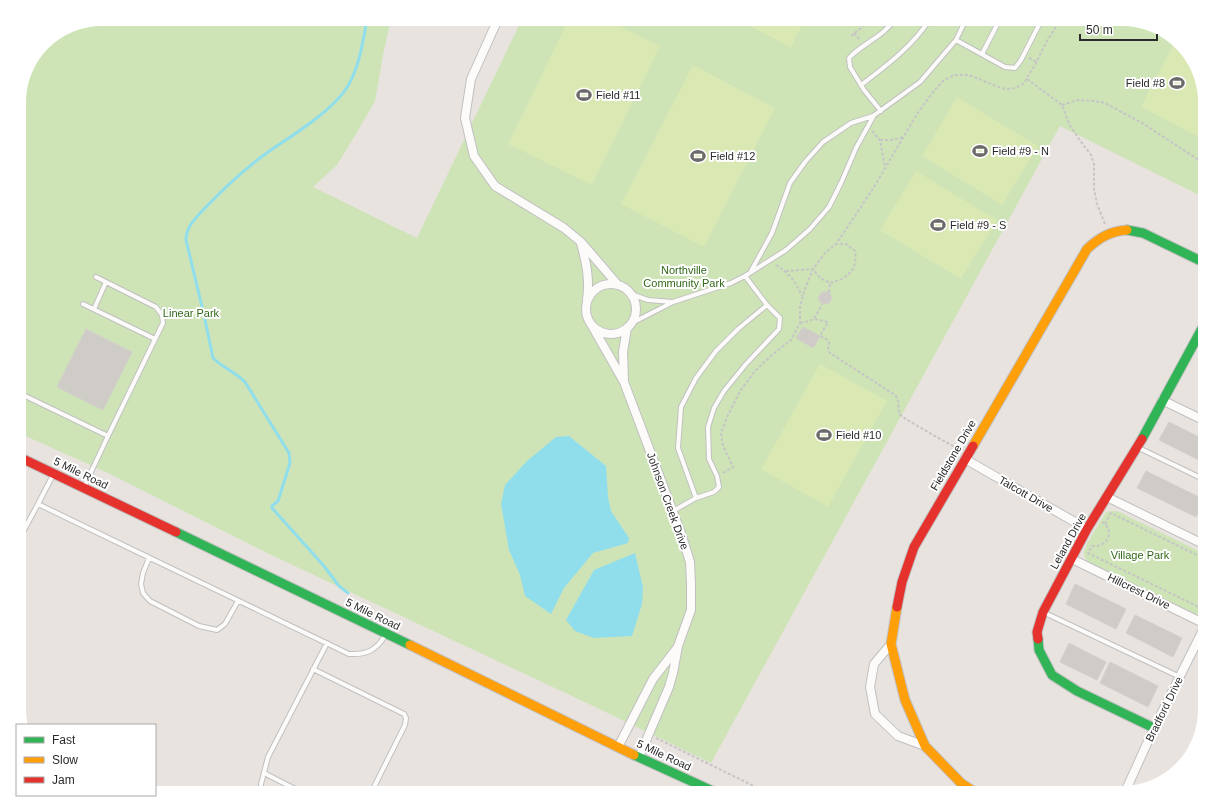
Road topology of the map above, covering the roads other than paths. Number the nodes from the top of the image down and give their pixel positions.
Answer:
1 (495, 26) edge
2 (891, 26) edge
3 (925, 26) edge
4 (963, 26) edge
5 (996, 26) edge
6 (1038, 26) edge
7 (956, 40) junction
8 (982, 54) junction
9 (861, 85) junction
10 (881, 111) junction
11 (873, 116) junction
12 (581, 242) junction
13 (1198, 260) edge
14 (750, 274) junction
15 (745, 276) junction
16 (96, 277) dead end
17 (106, 282) junction
18 (618, 285) junction
19 (631, 294) junction
20 (587, 301) junction
21 (673, 302) junction
22 (83, 304) dead end
23 (767, 305) junction
24 (94, 309) junction
25 (591, 324) junction
26 (630, 326) junction
27 (1198, 336) edge
28 (155, 339) junction
29 (624, 382) junction
30 (26, 395) edge
31 (1162, 400) junction
32 (1198, 418) edge
33 (108, 436) junction
34 (1137, 447) junction
35 (966, 457) junction
36 (26, 459) edge
37 (54, 473) junction
38 (1198, 477) edge
39 (84, 488) junction
40 (1107, 497) junction
41 (696, 498) junction
42 (38, 504) junction
43 (673, 511) junction
44 (26, 526) edge
45 (1087, 529) junction
46 (1198, 542) edge
47 (149, 558) junction
48 (1072, 559) junction
49 (238, 601) junction
50 (1043, 612) junction
51 (1198, 622) edge
52 (386, 634) junction
53 (1198, 640) edge
54 (327, 643) junction
55 (891, 644) junction
56 (678, 646) junction
57 (313, 669) junction
58 (1180, 677) junction
59 (1154, 728) junction
60 (925, 746) junction
61 (618, 747) junction
62 (639, 757) junction
63 (264, 773) junction
64 (1128, 785) edge
65 (261, 786) edge
66 (289, 786) edge
67 (374, 786) edge
68 (702, 786) edge
69 (966, 786) edge

1 - 12 street
2 - 9 lane
3 - 9 lane
4 - 7 lane
5 - 8 lane
6 - 8 lane
7 - 8 lane
7 - 10 lane
9 - 10 lane
10 - 11 lane
11 - 14 lane
11 - 14 lane
12 - 18 street
12 - 20 street
13 - 35 street, Fieldstone Drive
14 - 15 lane
15 - 21 lane
15 - 23 lane
16 - 17 lane
17 - 24 lane
17 - 28 lane
18 - 19 street
18 - 20 street
19 - 21 lane
19 - 26 street
20 - 25 street
21 - 26 lane
22 - 24 lane
23 - 41 lane
23 - 41 lane
24 - 28 lane
25 - 26 street
25 - 29 street, Johnson Creek Drive
26 - 29 street, Johnson Creek Drive
27 - 31 street, Leland Drive
28 - 33 lane
29 - 43 street, Johnson Creek Drive
30 - 33 lane
31 - 32 street
31 - 34 street, Leland Drive
33 - 39 lane
34 - 38 lane
34 - 40 street, Leland Drive
35 - 45 street, Talcott Drive
35 - 55 street, Fieldstone Drive
36 - 37 street, 5 Mile Road
37 - 39 street, 5 Mile Road
37 - 42 lane
39 - 52 street, 5 Mile Road
40 - 45 street, Leland Drive
40 - 46 street
41 - 43 lane
42 - 44 lane
42 - 47 lane
43 - 56 street, Johnson Creek Drive
45 - 48 street, Leland Drive
47 - 49 lane
47 - 49 lane
48 - 50 street, Leland Drive
48 - 51 street, Hillcrest Drive
49 - 54 lane
50 - 58 lane
50 - 59 street, Leland Drive
52 - 54 lane
52 - 61 street, 5 Mile Road
53 - 58 street, Bradford Drive
54 - 57 lane
55 - 60 street, Fieldstone Drive
55 - 60 street
56 - 61 street, Johnson Creek Drive
56 - 62 street, Johnson Creek Drive
57 - 63 lane
57 - 67 lane
58 - 59 street, Bradford Drive
59 - 64 street, Bradford Drive
60 - 69 street, Fieldstone Drive
61 - 62 street, 5 Mile Road
62 - 68 street, 5 Mile Road
63 - 65 lane
63 - 66 lane

